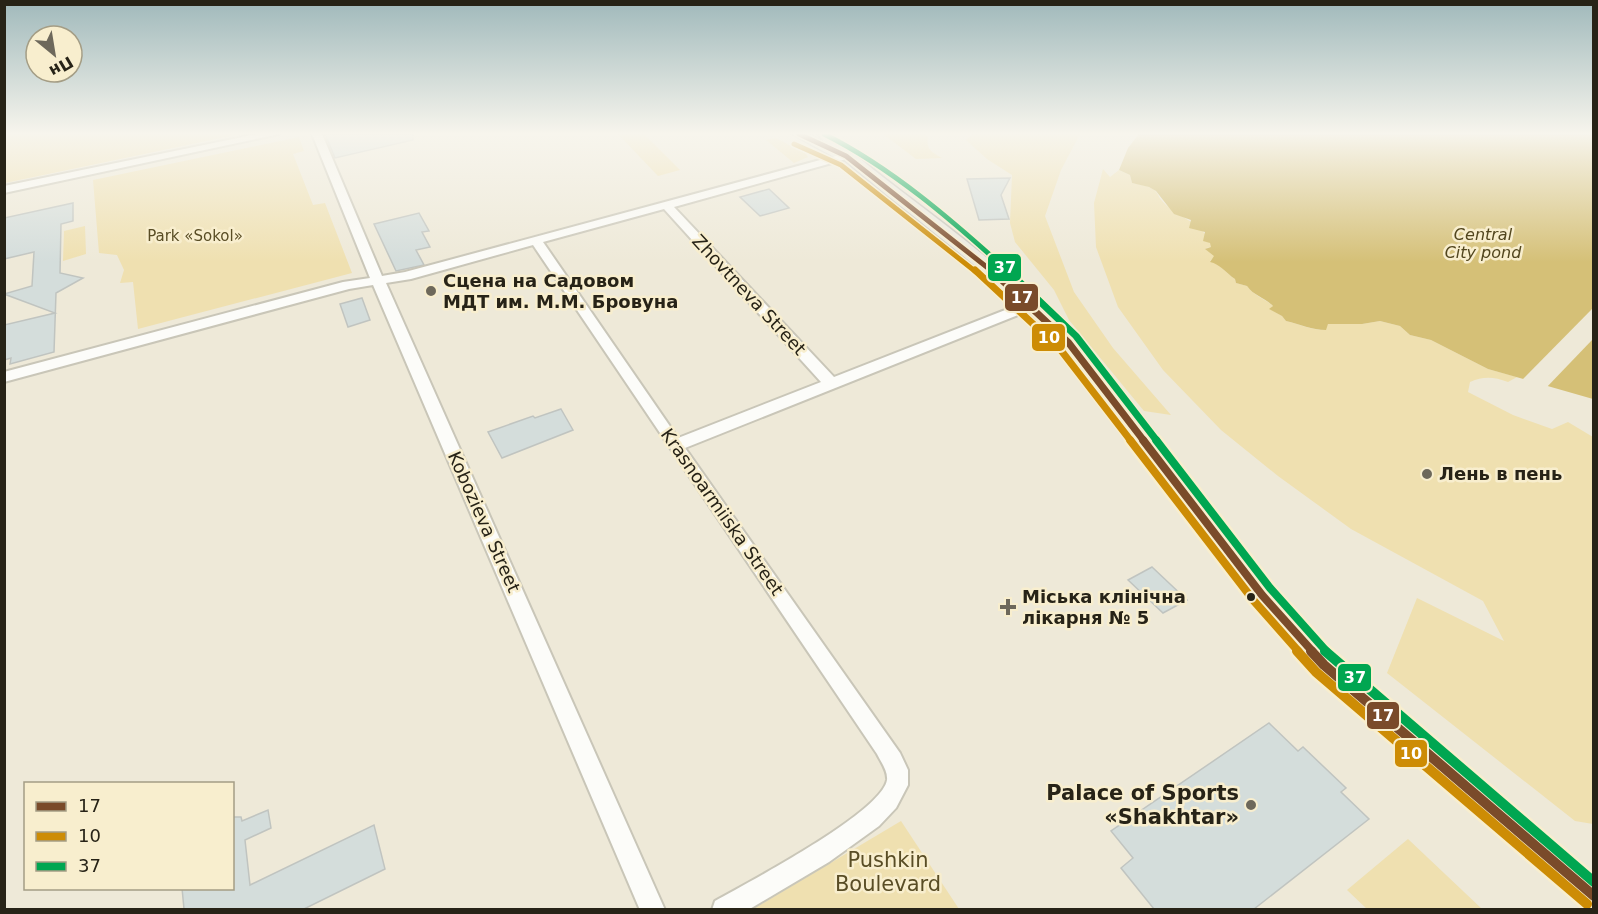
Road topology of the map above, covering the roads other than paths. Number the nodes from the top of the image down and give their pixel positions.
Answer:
1 (68, 177) edge
2 (335, 177) edge
3 (772, 177) edge
4 (873, 177) edge
5 (4, 190) edge
6 (668, 206) junction
7 (536, 241) junction
8 (378, 281) junction
9 (1033, 304) junction
10 (4, 377) edge
11 (831, 385) junction
12 (675, 446) junction
13 (1593, 896) edge
14 (653, 909) edge
15 (724, 909) edge

1 - 5 street
2 - 8 street, Kobozieva Street
3 - 6 street
4 - 9 main road
6 - 7 street
6 - 11 street, Zhovtneva Street
7 - 8 street
7 - 12 street, Krasnoarmiiska Street
8 - 10 street
8 - 14 street, Kobozieva Street
9 - 11 street
9 - 13 main road
11 - 12 street
12 - 15 street, Krasnoarmiiska Street

